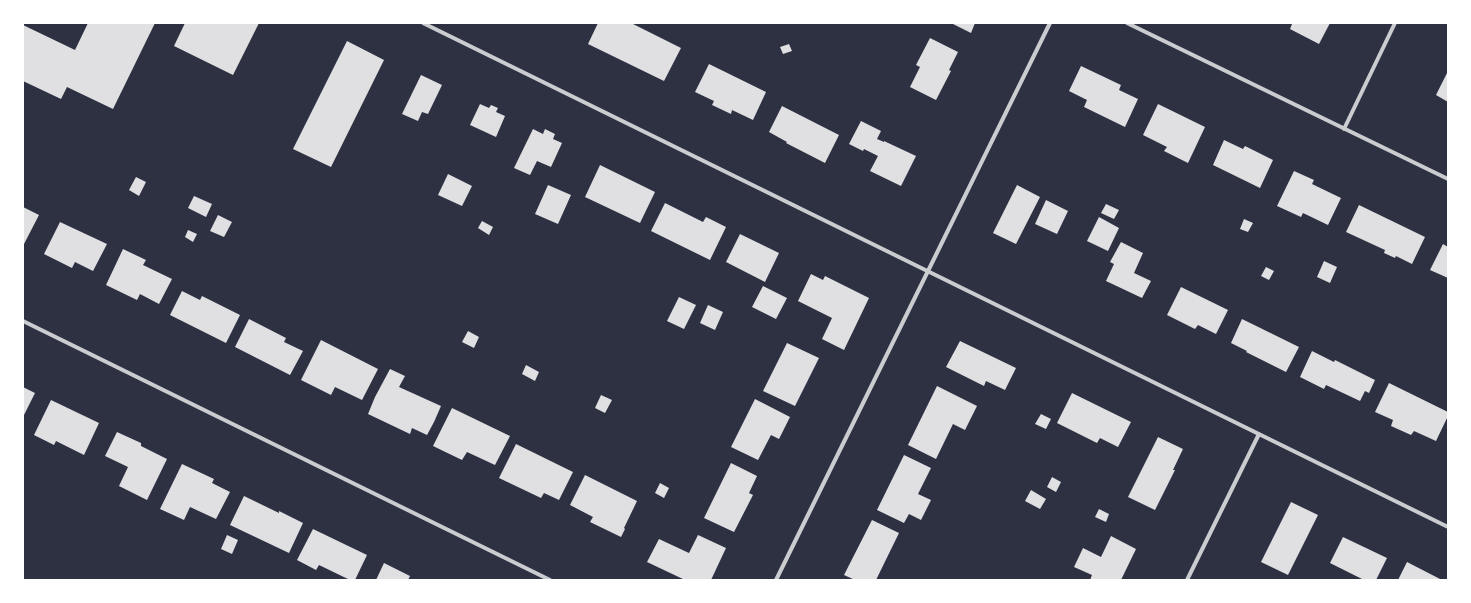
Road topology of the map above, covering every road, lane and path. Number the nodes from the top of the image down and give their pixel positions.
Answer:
1 (423, 23) edge
2 (1050, 23) edge
3 (1127, 23) edge
4 (1395, 23) edge
5 (1344, 129) junction
6 (1448, 179) edge
7 (928, 272) junction
8 (23, 321) edge
9 (1259, 434) junction
10 (1448, 527) edge
11 (550, 580) edge
12 (776, 580) edge
13 (1187, 580) edge

1 - 7 street
2 - 7 street
3 - 5 street
4 - 5 street
5 - 6 street
7 - 9 street
7 - 12 street
8 - 11 street
9 - 10 street
9 - 13 street

